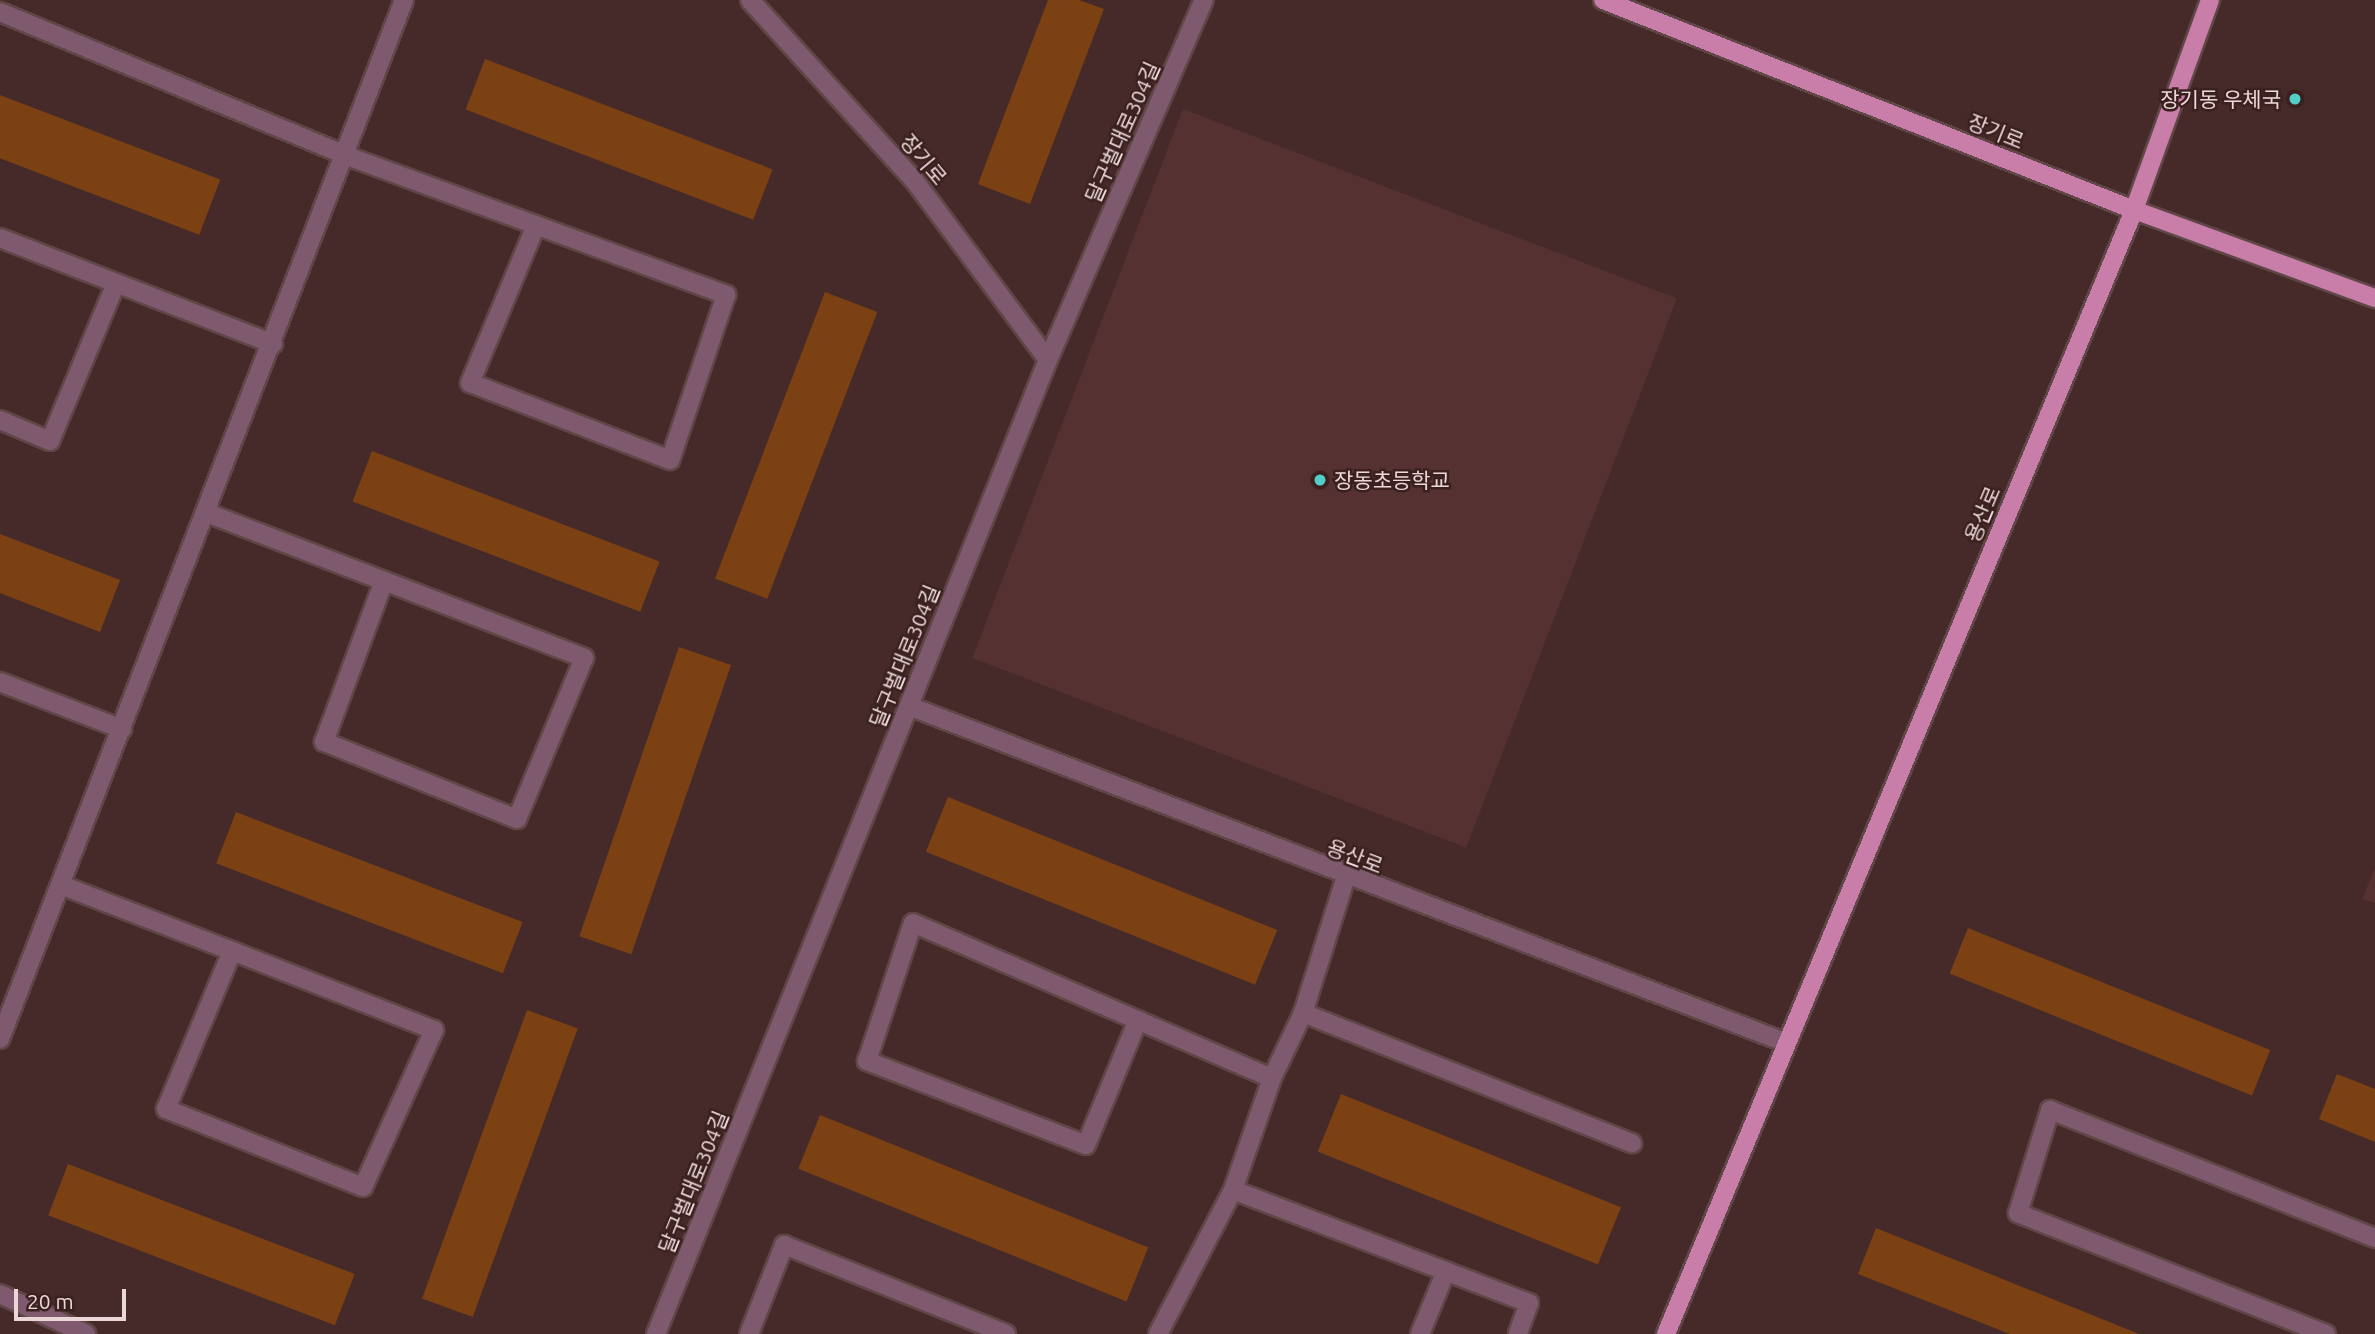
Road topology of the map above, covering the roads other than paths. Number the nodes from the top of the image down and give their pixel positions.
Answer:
1 (404, 0) edge
2 (750, 0) edge
3 (1205, 0) edge
4 (1603, 0) edge
5 (2210, 0) edge
6 (0, 12) edge
7 (347, 156) junction
8 (2134, 210) junction
9 (536, 225) junction
10 (0, 238) edge
11 (116, 283) junction
12 (2375, 298) edge
13 (273, 345) junction
14 (1048, 360) junction
15 (0, 420) edge
16 (206, 513) junction
17 (384, 581) junction
18 (0, 682) edge
19 (909, 706) junction
20 (122, 729) junction
21 (1346, 877) junction
22 (61, 885) junction
23 (232, 951) junction
24 (1303, 1013) junction
25 (1138, 1020) junction
26 (0, 1039) edge
27 (1787, 1043) junction
28 (1272, 1078) junction
29 (1632, 1143) dead end
30 (1234, 1190) junction
31 (2375, 1238) edge
32 (1446, 1271) junction
33 (0, 1294) edge
34 (86, 1334) edge
35 (656, 1334) edge
36 (749, 1334) edge
37 (1006, 1334) edge
38 (1158, 1334) edge
39 (1420, 1334) edge
40 (1518, 1334) edge
41 (1666, 1334) edge
42 (2326, 1334) edge

1 - 7 street
2 - 14 street, 장기로
3 - 14 street, 달구벌대로304길
4 - 8 main road, 장기로
5 - 8 main road, 용산로
6 - 7 street
7 - 9 street
7 - 13 street
8 - 12 main road, 장기로
8 - 27 main road, 용산로
9 - 9 street
10 - 11 street
11 - 13 street
11 - 15 street
13 - 16 street
14 - 19 street, 달구벌대로304길
16 - 17 street
16 - 20 street
17 - 17 street
18 - 20 street
19 - 21 street, 용산로
19 - 35 street, 달구벌대로304길
20 - 22 street
21 - 24 street
21 - 27 street, 용산로
22 - 23 street
22 - 26 street
23 - 23 street
24 - 28 street
24 - 29 street
25 - 25 street
25 - 28 street
27 - 41 main road, 용산로
28 - 30 street
30 - 32 street
30 - 38 street
31 - 42 street
32 - 39 street
32 - 40 street
33 - 34 street
36 - 37 street

